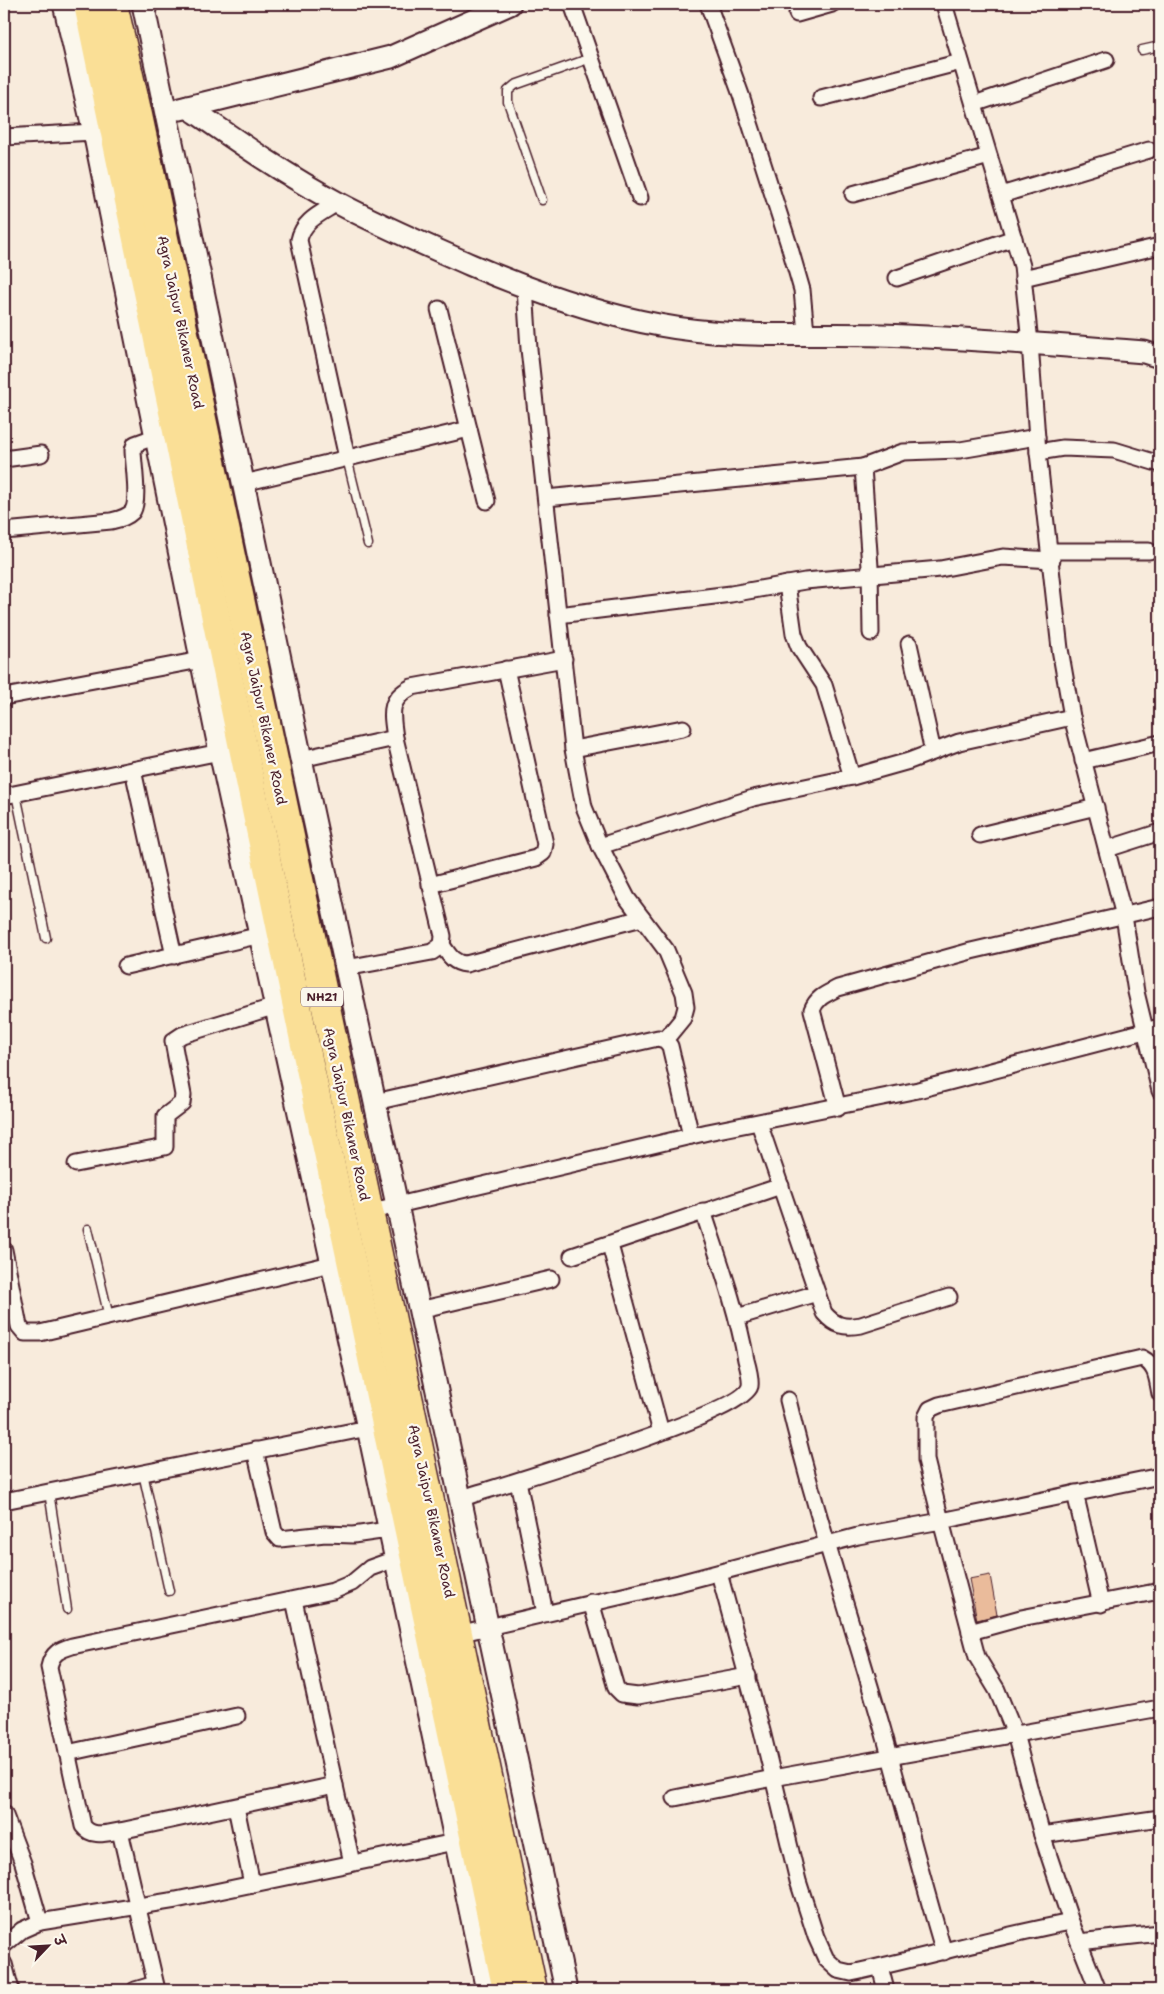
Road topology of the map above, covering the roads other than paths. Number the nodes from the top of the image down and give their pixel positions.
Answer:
1 (64, 4) edge
2 (88, 4) edge
3 (113, 4) edge
4 (143, 4) edge
5 (510, 4) edge
6 (572, 4) edge
7 (708, 4) edge
8 (832, 4) edge
9 (944, 4) edge
10 (797, 14) dead end
11 (1160, 46) edge
12 (1142, 50) dead end
13 (591, 58) junction
14 (1106, 60) dead end
15 (961, 62) junction
16 (821, 98) dead end
17 (974, 104) junction
18 (188, 108) junction
19 (167, 111) junction
20 (115, 124) junction
21 (4, 137) edge
22 (1149, 150) dead end
23 (989, 156) junction
24 (853, 194) dead end
25 (1001, 195) junction
26 (640, 198) dead end
27 (542, 200) dead end
28 (338, 203) junction
29 (1014, 238) junction
30 (1160, 246) edge
31 (897, 278) dead end
32 (1023, 278) junction
33 (525, 288) junction
34 (439, 309) dead end
35 (806, 333) junction
36 (1030, 343) junction
37 (1160, 357) edge
38 (469, 429) junction
39 (158, 436) junction
40 (1037, 444) junction
41 (41, 454) dead end
42 (347, 458) junction
43 (4, 459) edge
44 (1160, 464) edge
45 (863, 467) junction
46 (244, 483) junction
47 (546, 498) junction
48 (487, 501) dead end
49 (4, 531) edge
50 (368, 544) dead end
51 (1149, 551) dead end
52 (1051, 556) junction
53 (870, 574) junction
54 (787, 584) junction
55 (558, 615) junction
56 (871, 632) dead end
57 (909, 644) dead end
58 (214, 658) junction
59 (564, 659) junction
60 (506, 669) junction
61 (4, 697) edge
62 (1072, 717) junction
63 (683, 728) dead end
64 (395, 738) junction
65 (1160, 743) edge
66 (573, 749) junction
67 (220, 752) junction
68 (933, 752) junction
69 (302, 759) junction
70 (1084, 761) junction
71 (133, 770) junction
72 (852, 777) junction
73 (10, 795) edge
74 (1096, 807) junction
75 (1160, 832) edge
76 (980, 835) dead end
77 (600, 846) junction
78 (1107, 849) junction
79 (430, 885) junction
80 (1160, 907) edge
81 (1124, 916) junction
82 (642, 918) junction
83 (261, 935) junction
84 (46, 938) dead end
85 (442, 945) junction
86 (174, 956) junction
87 (126, 966) dead end
88 (346, 968) junction
89 (276, 1006) junction
90 (1160, 1026) edge
91 (1144, 1030) junction
92 (665, 1040) junction
93 (1160, 1091) edge
94 (375, 1102) junction
95 (838, 1108) junction
96 (759, 1123) junction
97 (691, 1136) junction
98 (76, 1164) dead end
99 (781, 1186) junction
100 (397, 1204) junction
101 (703, 1211) junction
102 (368, 1212) junction
103 (88, 1229) dead end
104 (610, 1245) junction
105 (4, 1250) edge
106 (572, 1256) dead end
107 (331, 1264) junction
108 (551, 1279) dead end
109 (817, 1293) junction
110 (949, 1297) dead end
111 (419, 1310) junction
112 (109, 1316) junction
113 (737, 1317) junction
114 (1160, 1394) edge
115 (788, 1400) dead end
116 (368, 1428) junction
117 (661, 1432) junction
118 (255, 1450) junction
119 (143, 1473) junction
120 (1160, 1476) edge
121 (518, 1480) junction
122 (49, 1492) junction
123 (1074, 1493) junction
124 (460, 1499) junction
125 (4, 1501) edge
126 (941, 1521) junction
127 (388, 1530) junction
128 (826, 1545) junction
129 (395, 1559) junction
130 (720, 1573) junction
131 (169, 1591) dead end
132 (1160, 1591) edge
133 (294, 1600) junction
134 (591, 1602) junction
135 (1101, 1604) junction
136 (67, 1609) dead end
137 (545, 1613) junction
138 (489, 1627) junction
139 (970, 1632) junction
140 (458, 1634) junction
141 (748, 1676) junction
142 (1160, 1708) edge
143 (238, 1716) dead end
144 (1015, 1734) junction
145 (67, 1753) junction
146 (890, 1758) junction
147 (773, 1778) junction
148 (335, 1785) junction
149 (675, 1798) dead end
150 (236, 1807) junction
151 (4, 1813) edge
152 (1160, 1818) edge
153 (120, 1831) junction
154 (1042, 1835) junction
155 (465, 1839) junction
156 (352, 1863) junction
157 (252, 1884) junction
158 (138, 1904) junction
159 (40, 1922) junction
160 (1072, 1922) junction
161 (1160, 1933) edge
162 (1079, 1942) junction
163 (4, 1945) edge
164 (944, 1952) junction
165 (4, 1964) edge
166 (880, 1967) junction
167 (156, 1987) edge
168 (11, 1990) edge
169 (134, 1990) edge
170 (487, 1990) edge
171 (508, 1990) edge
172 (533, 1990) edge
173 (566, 1990) edge
174 (886, 1990) edge
175 (1098, 1990) edge

1 - 20 street
2 - 20 highway, Agra Jaipur Bikaner Road / NH21
3 - 20 highway, Agra Jaipur Bikaner Road / NH21
4 - 19 street
5 - 18 street
6 - 13 street
7 - 35 street
8 - 10 street
9 - 15 street
11 - 12 lane
13 - 26 street
13 - 27 lane
14 - 17 street
15 - 16 street
15 - 17 street
17 - 23 street
18 - 19 street
18 - 28 street
19 - 20 street
19 - 46 street
20 - 21 street
20 - 39 street
20 - 58 highway, Agra Jaipur Bikaner Road / NH21
20 - 102 highway, Agra Jaipur Bikaner Road / NH21
22 - 25 street
23 - 24 street
23 - 25 street
25 - 29 street
28 - 33 street
28 - 42 street
29 - 31 street
29 - 32 street
30 - 32 street
32 - 36 street
33 - 35 street
33 - 47 street
34 - 38 street
35 - 36 street
36 - 37 street
36 - 40 street
38 - 42 street
38 - 48 street
39 - 49 street
39 - 58 street
40 - 44 street
40 - 45 street
40 - 52 street
41 - 43 street
42 - 46 street
42 - 50 lane
45 - 47 street
45 - 53 street
46 - 69 street
47 - 55 street
51 - 52 street
52 - 53 street
52 - 62 street
53 - 54 street
53 - 56 street
54 - 55 street
54 - 72 street
55 - 59 street
57 - 68 street
58 - 61 street
58 - 67 street
58 - 155 highway, Agra Jaipur Bikaner Road / NH21
59 - 60 street
59 - 66 street
60 - 64 street
60 - 79 street
62 - 68 street
62 - 70 street
63 - 66 street
64 - 69 street
64 - 79 street
65 - 70 street
66 - 77 street
67 - 71 street
67 - 83 street
68 - 72 street
69 - 88 street
70 - 74 street
71 - 73 street
71 - 86 street
72 - 77 street
73 - 84 lane
74 - 76 street
74 - 78 street
75 - 78 street
77 - 82 street
78 - 81 street
79 - 85 street
80 - 81 street
81 - 91 street
81 - 95 street
82 - 85 street
82 - 92 street
83 - 86 street
83 - 89 street
85 - 88 street
86 - 87 street
88 - 94 street
89 - 98 street
89 - 107 street
90 - 91 street
91 - 93 street
91 - 95 street
92 - 94 street
92 - 97 street
94 - 100 street
95 - 96 street
96 - 97 street
96 - 99 street
97 - 100 street
99 - 101 street
99 - 109 street
100 - 102 street
100 - 111 street
101 - 104 street
101 - 113 street
102 - 140 highway, Agra Jaipur Bikaner Road / NH21
103 - 112 lane
104 - 106 street
104 - 117 street
105 - 112 street
107 - 112 street
107 - 116 street
108 - 111 street
109 - 110 street
109 - 113 street
111 - 124 street
113 - 117 street
114 - 126 street
115 - 128 street
116 - 118 street
116 - 127 street
117 - 121 street
118 - 119 street
118 - 127 street
119 - 122 street
119 - 131 lane
120 - 123 street
121 - 124 street
121 - 137 street
122 - 125 street
122 - 136 lane
123 - 126 street
123 - 135 street
124 - 138 street
126 - 128 street
126 - 139 street
127 - 129 street
128 - 130 street
128 - 146 street
129 - 133 street
129 - 155 street
130 - 134 street
130 - 141 street
132 - 135 street
133 - 145 street
133 - 148 street
134 - 137 street
134 - 141 street
135 - 139 street
137 - 138 street
138 - 140 street
138 - 173 street
139 - 144 street
140 - 172 highway, Agra Jaipur Bikaner Road / NH21
141 - 147 street
142 - 144 street
143 - 145 street
144 - 146 street
144 - 154 street
145 - 153 street
146 - 147 street
146 - 164 street
147 - 149 street
147 - 166 street
148 - 150 street
148 - 156 street
150 - 153 street
150 - 157 street
151 - 159 street
152 - 154 street
153 - 158 street
154 - 160 street
155 - 156 street
155 - 170 street
155 - 171 highway, Agra Jaipur Bikaner Road / NH21
156 - 157 street
157 - 158 street
158 - 159 street
158 - 167 street
159 - 163 street
160 - 162 street
160 - 164 street
161 - 162 street
162 - 175 street
164 - 166 street
165 - 168 street
166 - 174 street
167 - 169 street

